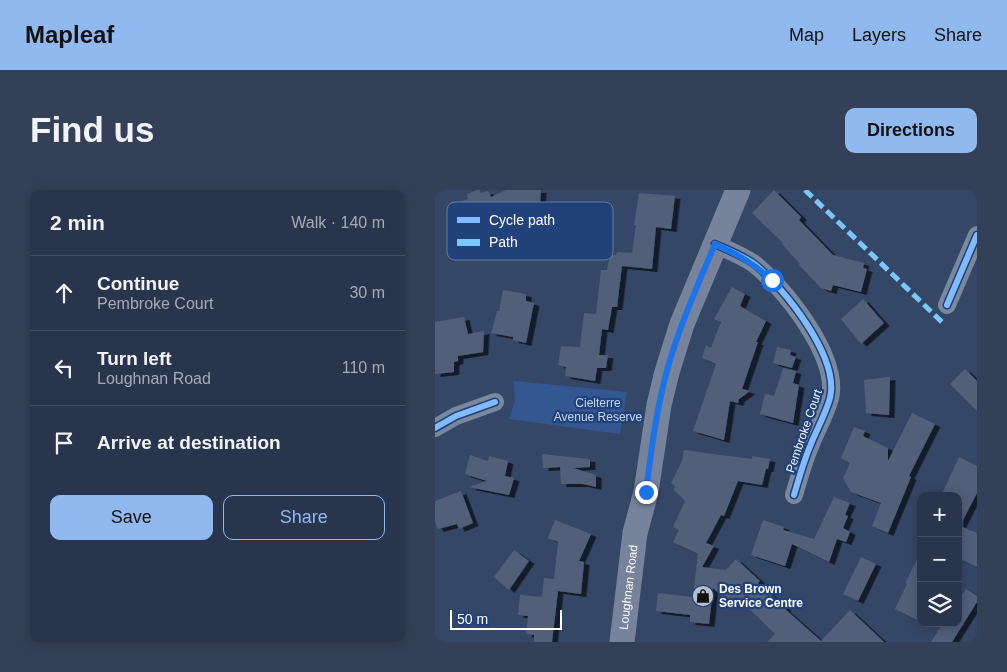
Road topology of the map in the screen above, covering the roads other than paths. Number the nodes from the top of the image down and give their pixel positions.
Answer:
1 (725, 190) edge
2 (738, 190) edge
3 (977, 235) edge
4 (715, 244) junction
5 (947, 305) dead end
6 (495, 402) dead end
7 (435, 428) edge
8 (794, 495) dead end
9 (635, 533) junction
10 (622, 642) edge

1 - 9 main road, Loughnan Road
2 - 4 main road, Loughnan Road
3 - 5 street
4 - 8 street, Pembroke Court
4 - 9 main road, Loughnan Road
6 - 7 street
9 - 10 main road, Loughnan Road

